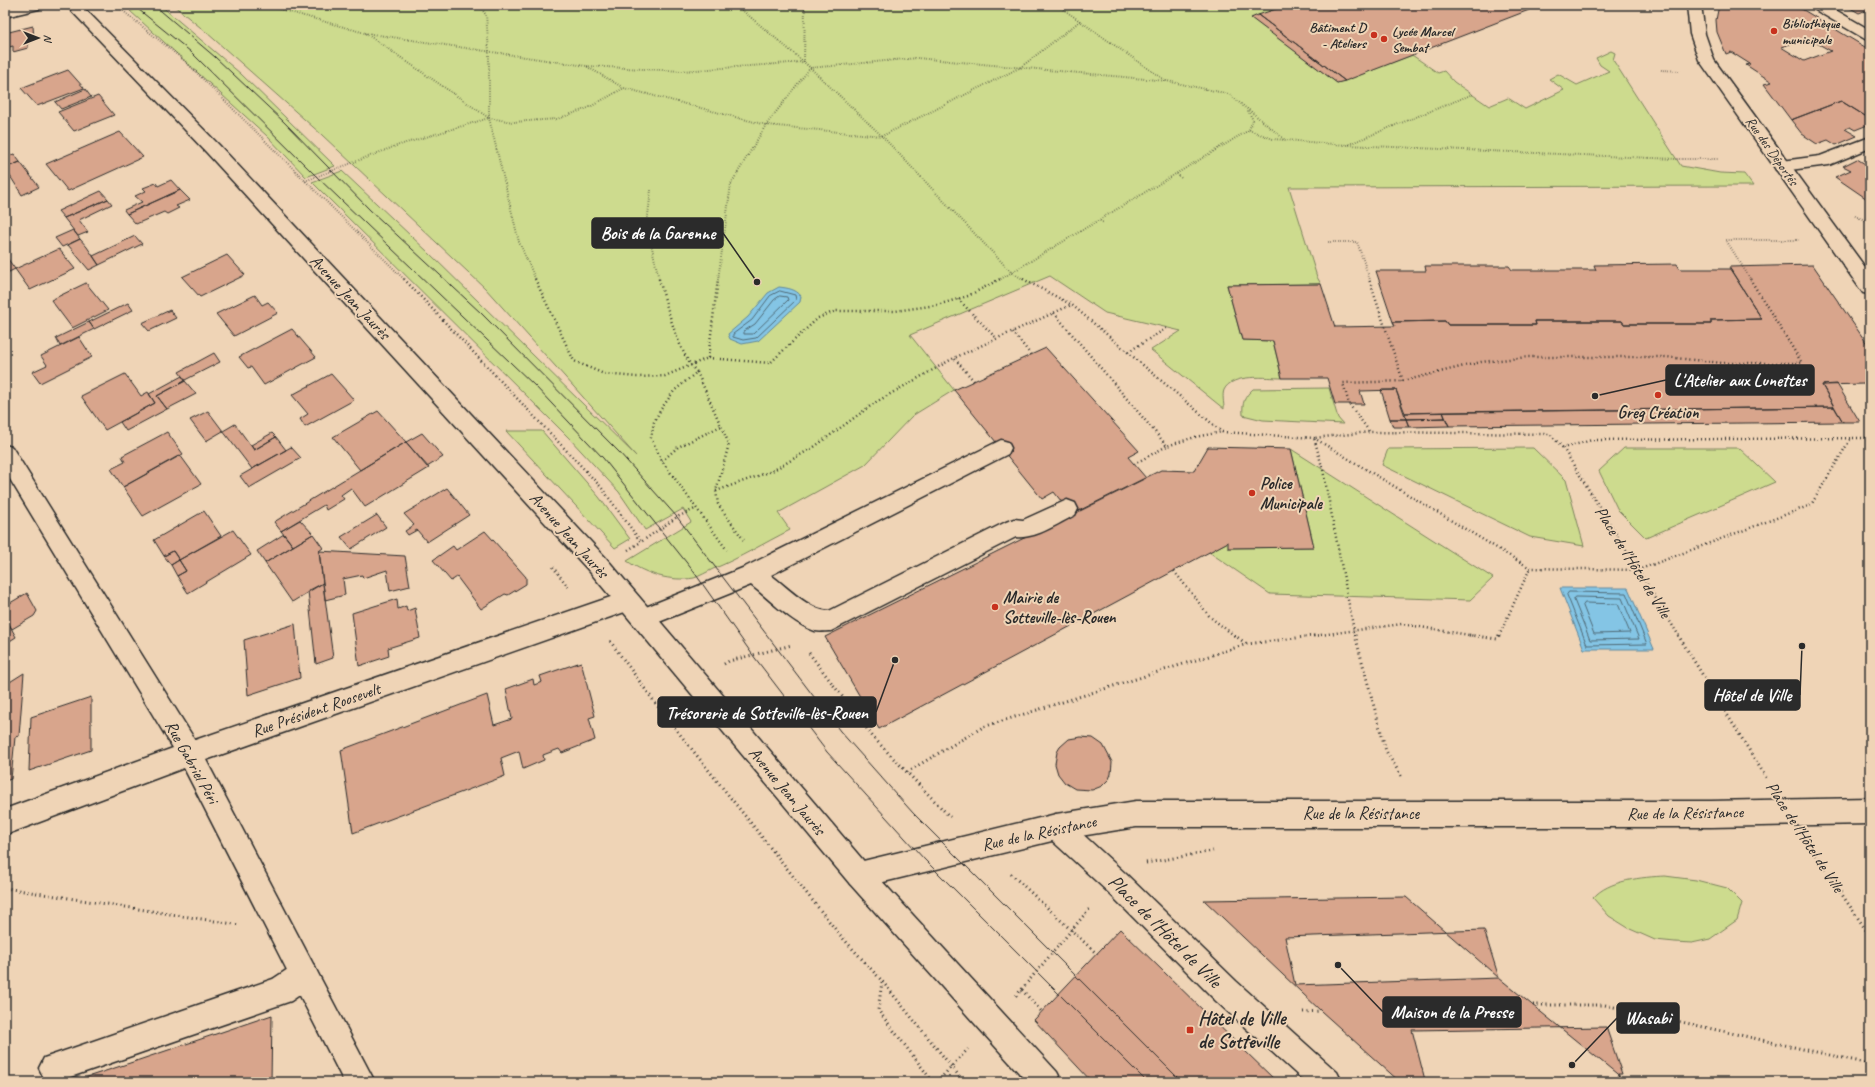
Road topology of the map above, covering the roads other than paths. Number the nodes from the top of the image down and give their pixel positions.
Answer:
1 (38, 5) edge
2 (73, 5) edge
3 (1694, 5) edge
4 (1817, 5) edge
5 (5, 13) edge
6 (1870, 36) edge
7 (1870, 142) edge
8 (1782, 166) junction
9 (1870, 288) edge
10 (1001, 448) dead end
11 (5, 453) edge
12 (1067, 509) dead end
13 (753, 574) junction
14 (628, 601) junction
15 (644, 618) junction
16 (190, 754) junction
17 (1870, 811) edge
18 (5, 822) edge
19 (1056, 827) junction
20 (859, 875) junction
21 (304, 975) junction
22 (54, 1068) dead end
23 (360, 1082) edge
24 (1047, 1082) edge
25 (1327, 1082) edge

1 - 5 street
2 - 14 street, Avenue Jean Jaurès
3 - 8 street, Rue des Déportés
4 - 6 street
7 - 8 street
8 - 9 street, Rue des Déportés
10 - 13 street
11 - 16 street, Rue Gabriel Péri
12 - 13 street
13 - 15 street
14 - 15 street, Avenue Jean Jaurès
14 - 16 street, Rue Président Roosevelt
15 - 20 street, Avenue Jean Jaurès
16 - 18 street, Rue Président Roosevelt
16 - 21 street, Rue Gabriel Péri
17 - 19 street, Rue de la Résistance
19 - 20 street, Rue de la Résistance
19 - 25 street, Place de l'Hôtel de Ville
20 - 24 street, Avenue Jean Jaurès
21 - 22 street
21 - 23 street, Rue Gabriel Péri

